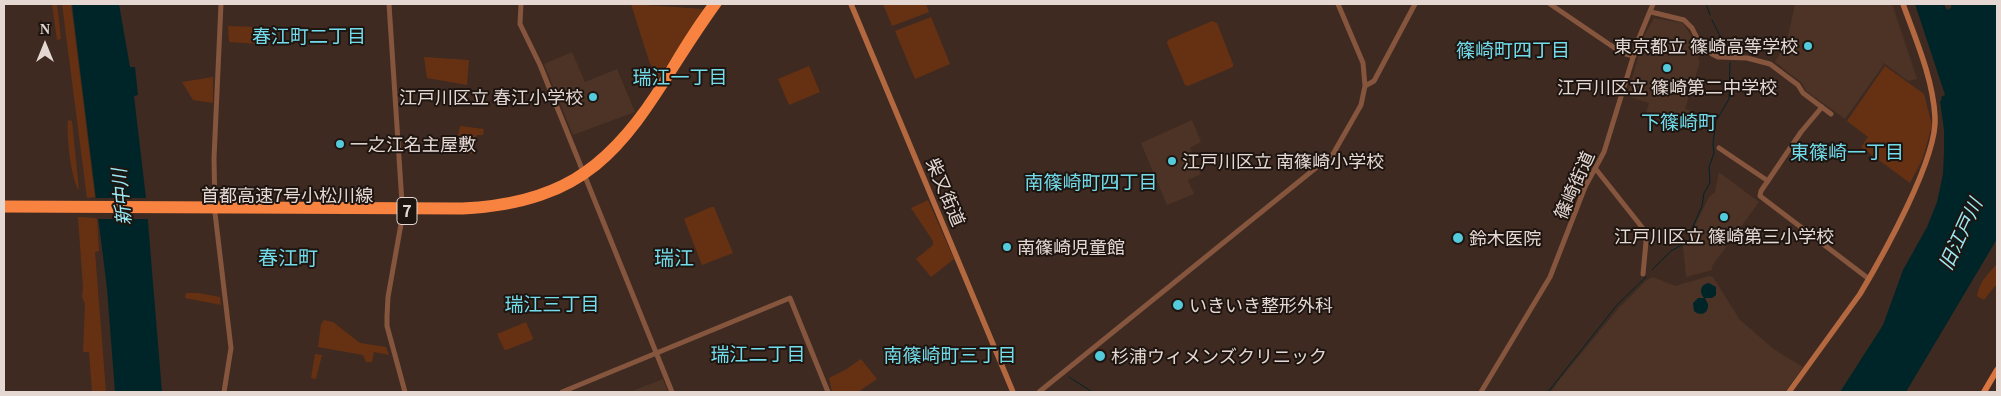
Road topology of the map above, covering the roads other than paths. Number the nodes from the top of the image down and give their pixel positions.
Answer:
1 (221, 4) edge
2 (389, 4) edge
3 (521, 4) edge
4 (712, 4) edge
5 (718, 4) edge
6 (851, 4) edge
7 (1338, 4) edge
8 (1415, 4) edge
9 (1550, 4) edge
10 (1653, 4) edge
11 (1903, 4) edge
12 (1651, 12) junction
13 (1634, 56) junction
14 (1365, 86) junction
15 (1822, 107) junction
16 (1831, 114) dead end
17 (1719, 148) dead end
18 (1595, 168) junction
19 (1768, 181) junction
20 (4, 204) edge
21 (4, 209) edge
22 (1644, 274) dead end
23 (1869, 279) junction
24 (657, 353) junction
25 (1997, 370) edge
26 (224, 392) edge
27 (405, 392) edge
28 (562, 392) edge
29 (672, 392) edge
30 (828, 392) edge
31 (1013, 392) edge
32 (1040, 392) edge
33 (1481, 392) edge
34 (1789, 392) edge
35 (1984, 392) edge

1 - 26 street
2 - 27 street
3 - 24 street
4 - 20 highway, 首都高速7号小松川線 / 7, bridge
5 - 21 highway, 首都高速7号小松川線 / 7, bridge
6 - 31 main road, 柴又街道
7 - 14 street
8 - 14 street
9 - 13 street
10 - 12 street, 篠崎街道
11 - 23 main road
12 - 13 street, 篠崎街道
12 - 15 street
13 - 18 street, 篠崎街道
14 - 32 street
15 - 16 street
15 - 19 street
17 - 19 street
18 - 22 street
18 - 33 street, 篠崎街道
19 - 23 street
23 - 34 main road
24 - 28 street
24 - 29 street
24 - 30 street
25 - 35 main road

